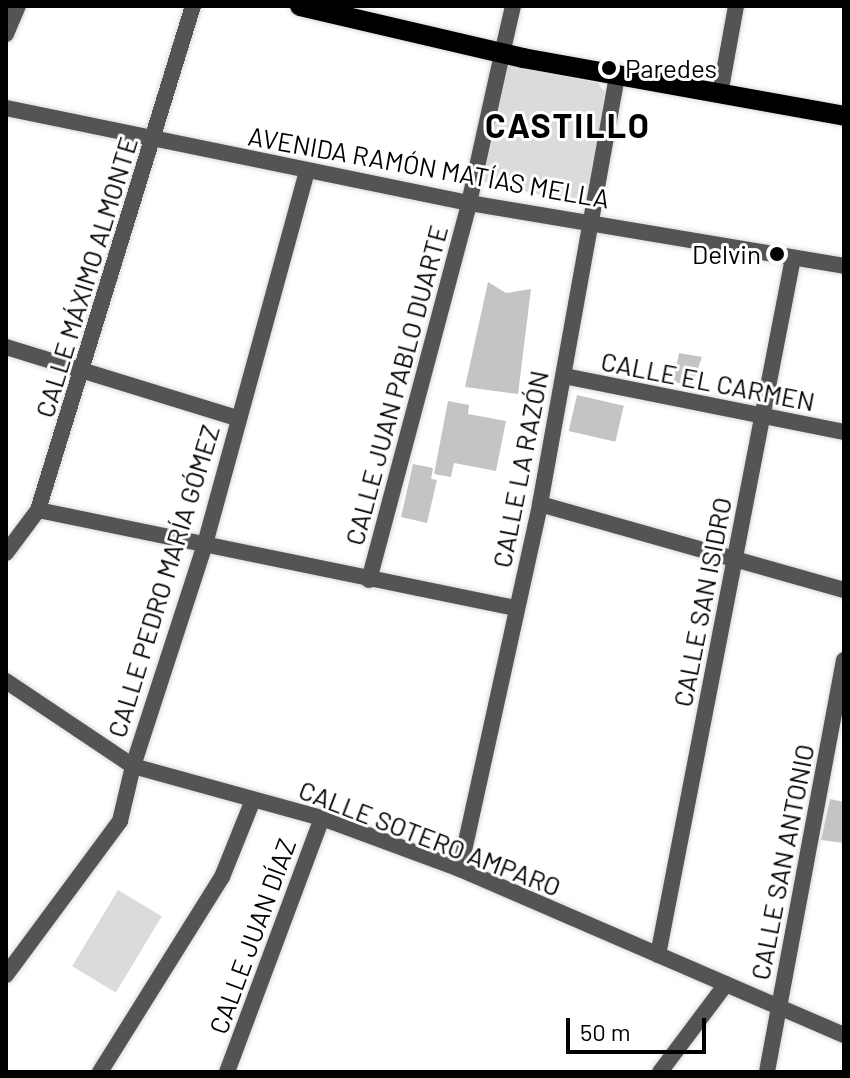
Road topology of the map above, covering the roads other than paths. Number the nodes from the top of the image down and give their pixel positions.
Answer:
1 (18, 6) edge
2 (193, 6) edge
3 (300, 6) edge
4 (513, 6) edge
5 (736, 6) edge
6 (6, 34) edge
7 (502, 54) junction
8 (617, 76) junction
9 (720, 94) junction
10 (6, 108) edge
11 (844, 116) edge
12 (153, 139) junction
13 (307, 171) junction
14 (469, 203) junction
15 (591, 221) junction
16 (793, 258) junction
17 (844, 266) edge
18 (6, 347) edge
19 (82, 374) junction
20 (564, 376) junction
21 (237, 418) junction
22 (761, 419) junction
23 (844, 432) edge
24 (540, 504) junction
25 (38, 510) junction
26 (205, 544) junction
27 (6, 553) edge
28 (737, 557) junction
29 (369, 580) junction
30 (844, 590) edge
31 (516, 608) junction
32 (844, 660) edge
33 (6, 681) edge
34 (133, 766) junction
35 (253, 800) junction
36 (322, 818) junction
37 (460, 869) junction
38 (658, 955) junction
39 (6, 975) edge
40 (726, 984) junction
41 (779, 1007) junction
42 (844, 1035) edge
43 (100, 1072) edge
44 (227, 1072) edge
45 (660, 1072) edge
46 (767, 1072) edge

1 - 6 street
2 - 12 street, CALLE MÁXIMO ALMONTE
3 - 7 main road
4 - 7 street
5 - 9 street
7 - 8 main road
7 - 14 street, CALLE JUAN PABLO DUARTE
8 - 9 main road
8 - 15 street, CALLE LA RAZÓN
9 - 11 main road
10 - 12 street, AVENIDA RAMÓN MATÍAS MELLA
12 - 13 street, AVENIDA RAMÓN MATÍAS MELLA
12 - 19 street, CALLE MÁXIMO ALMONTE
13 - 14 street, AVENIDA RAMÓN MATÍAS MELLA
13 - 21 street, CALLE PEDRO MARÍA GÓMEZ
14 - 15 street, AVENIDA RAMÓN MATÍAS MELLA
14 - 29 street, CALLE JUAN PABLO DUARTE
15 - 16 street, AVENIDA RAMÓN MATÍAS MELLA
15 - 20 street, CALLE LA RAZÓN
16 - 17 street, AVENIDA RAMÓN MATÍAS MELLA
16 - 22 street, CALLE SAN ISIDRO
18 - 19 street
19 - 21 street
19 - 25 street, CALLE MÁXIMO ALMONTE
20 - 22 street, CALLE EL CARMEN
20 - 24 street, CALLE LA RAZÓN
21 - 26 street, CALLE PEDRO MARÍA GÓMEZ
22 - 23 street, CALLE EL CARMEN
22 - 28 street, CALLE SAN ISIDRO
24 - 28 street
24 - 31 street, CALLE LA RAZÓN
25 - 26 street
25 - 27 street, CALLE MÁXIMO ALMONTE
26 - 29 street
26 - 34 street, CALLE PEDRO MARÍA GÓMEZ
28 - 30 street
28 - 38 street, CALLE SAN ISIDRO
29 - 31 street
31 - 37 street, CALLE LA RAZÓN
32 - 41 street, CALLE SAN ANTONIO
33 - 34 street, CALLE SOTERO AMPARO
34 - 35 street, CALLE SOTERO AMPARO
34 - 39 street, CALLE PEDRO MARÍA GÓMEZ
35 - 36 street, CALLE SOTERO AMPARO
35 - 43 street
36 - 37 street, CALLE SOTERO AMPARO
36 - 44 street, CALLE JUAN DÍAZ
37 - 38 street, CALLE SOTERO AMPARO
38 - 40 street, CALLE SOTERO AMPARO
40 - 41 street, CALLE SOTERO AMPARO
40 - 45 street
41 - 42 street, CALLE SOTERO AMPARO
41 - 46 street, CALLE SAN ANTONIO

